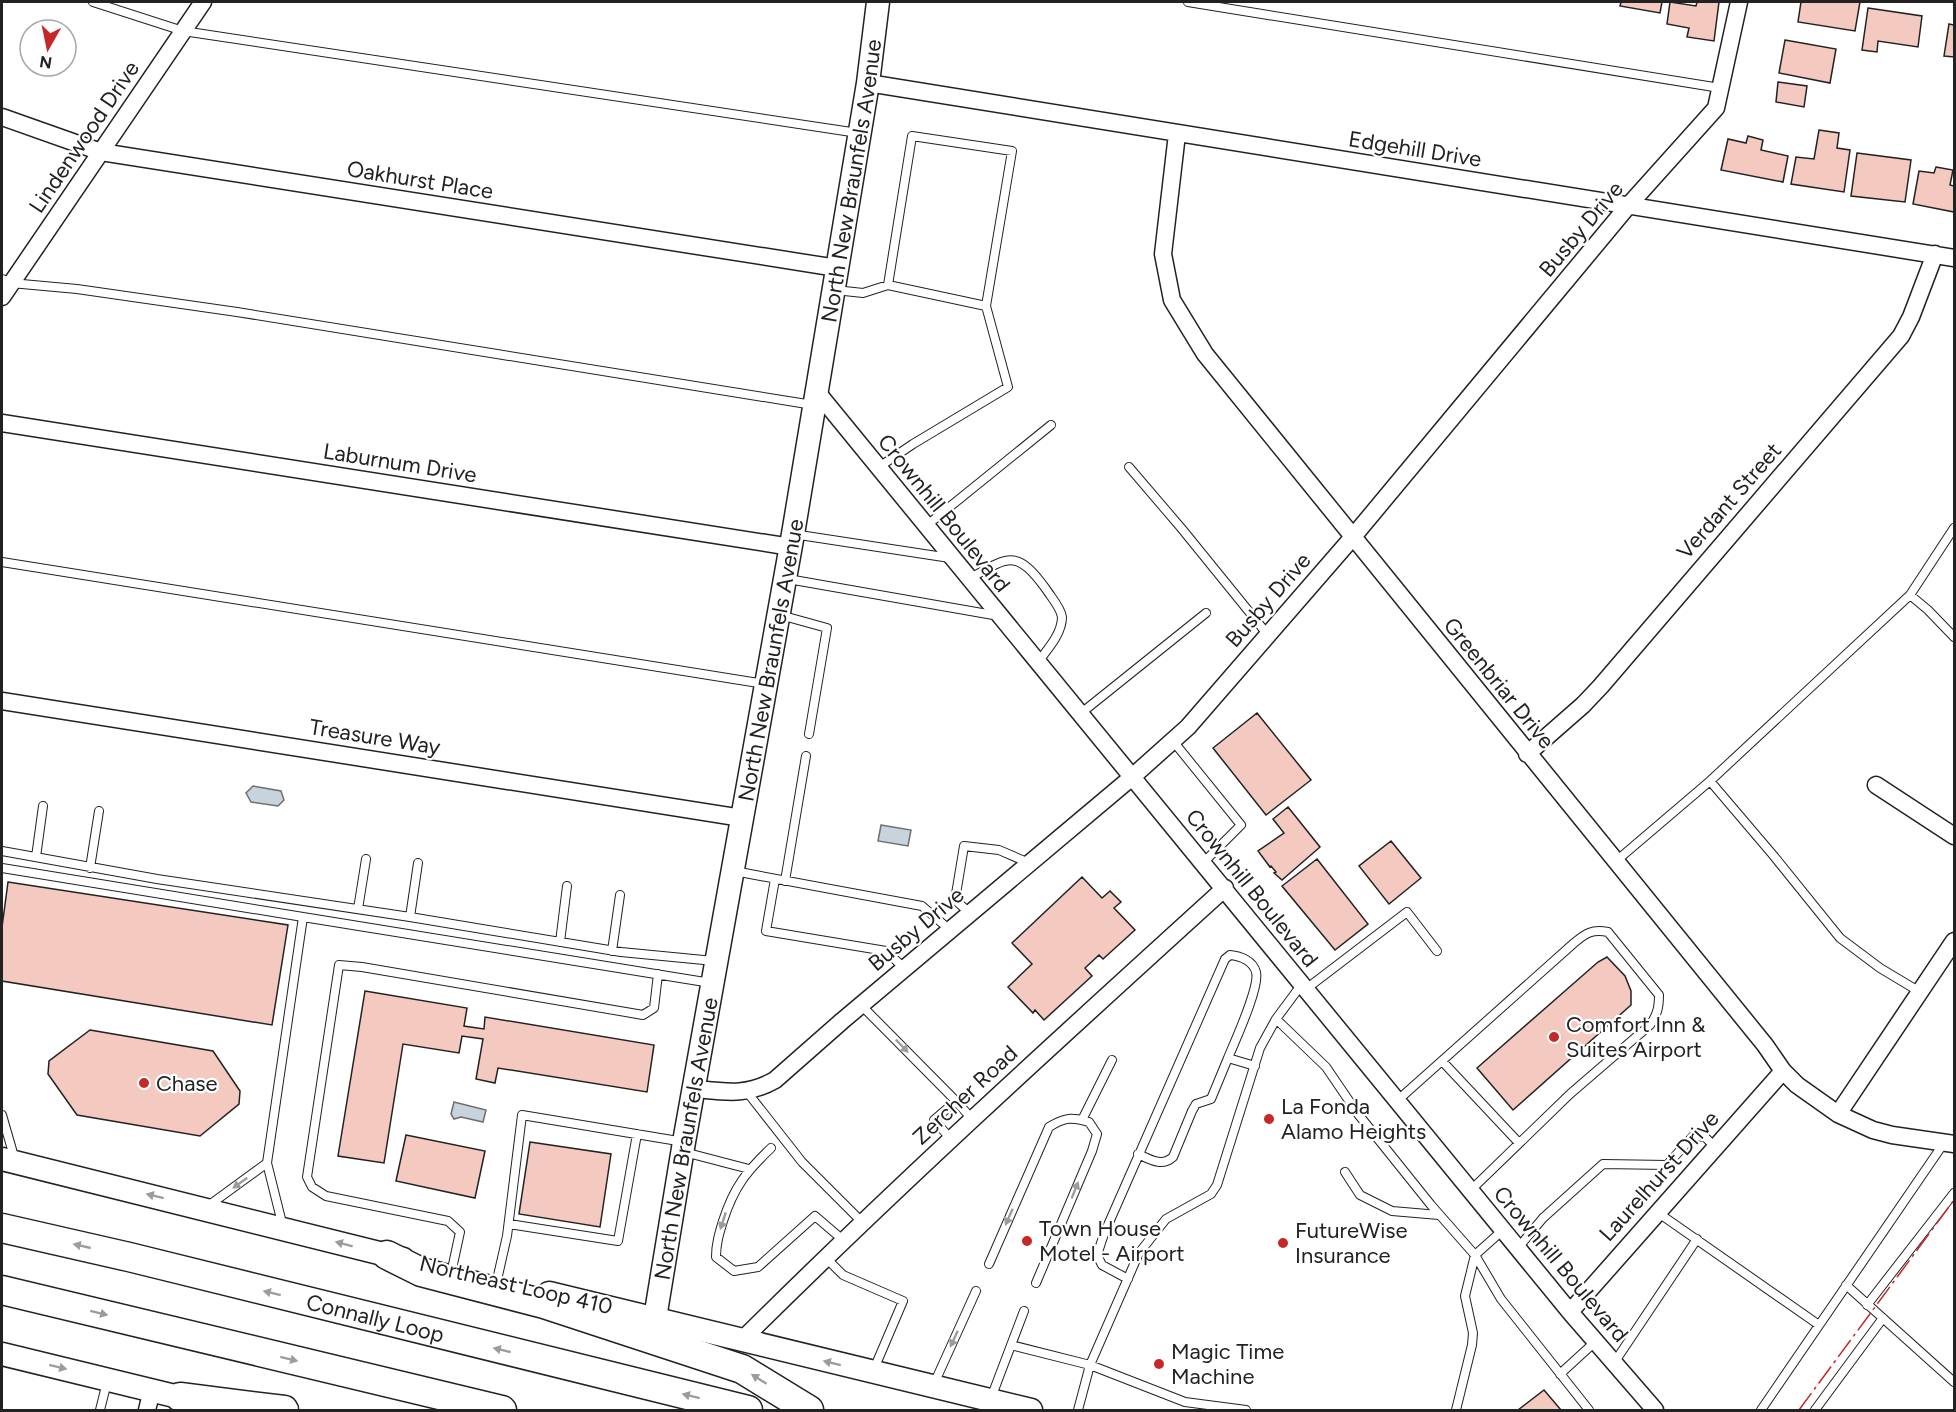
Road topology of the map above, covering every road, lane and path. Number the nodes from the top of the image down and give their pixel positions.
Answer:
1 (93, 2) edge
2 (203, 2) edge
3 (878, 2) edge
4 (1188, 2) edge
5 (1739, 2) edge
6 (183, 31) junction
7 (868, 83) junction
8 (1720, 88) junction
9 (2, 117) edge
10 (860, 133) junction
11 (1177, 134) junction
12 (101, 152) junction
13 (1628, 207) junction
14 (1935, 254) junction
15 (1954, 258) edge
16 (835, 279) junction
17 (7, 281) edge
18 (888, 285) junction
19 (2, 297) edge
20 (986, 306) junction
21 (816, 399) junction
22 (2, 423) edge
23 (1051, 424) dead end
24 (879, 467) junction
25 (1129, 467) dead end
26 (926, 526) junction
27 (1954, 528) edge
28 (1352, 538) junction
29 (792, 541) junction
30 (953, 558) junction
31 (2, 562) edge
32 (785, 578) junction
33 (969, 579) junction
34 (1910, 595) junction
35 (1206, 613) dead end
36 (779, 615) junction
37 (1000, 616) junction
38 (1268, 634) junction
39 (1954, 637) edge
40 (1038, 663) junction
41 (766, 684) junction
42 (2, 701) edge
43 (1080, 714) junction
44 (809, 734) dead end
45 (1173, 741) junction
46 (1527, 754) junction
47 (806, 756) dead end
48 (1131, 778) junction
49 (1710, 781) junction
50 (1876, 786) dead end
51 (44, 806) dead end
52 (99, 811) dead end
53 (742, 818) junction
54 (1954, 836) edge
55 (2, 851) edge
56 (36, 857) junction
57 (366, 860) dead end
58 (1615, 862) junction
59 (418, 863) dead end
60 (1029, 863) junction
61 (1203, 863) junction
62 (2, 868) edge
63 (90, 868) junction
64 (733, 871) junction
65 (780, 880) junction
66 (567, 886) dead end
67 (1225, 888) junction
68 (620, 895) dead end
69 (358, 909) junction
70 (970, 913) junction
71 (303, 917) junction
72 (410, 917) junction
73 (950, 930) junction
74 (1954, 941) edge
75 (560, 942) junction
76 (612, 951) junction
77 (1437, 951) dead end
78 (717, 961) junction
79 (904, 968) junction
80 (658, 974) junction
81 (713, 984) junction
82 (1304, 987) junction
83 (1920, 992) junction
84 (861, 1005) junction
85 (1275, 1019) junction
86 (1228, 1058) junction
87 (1112, 1060) dead end
88 (1442, 1061) junction
89 (1255, 1066) junction
90 (1783, 1071) junction
91 (695, 1089) junction
92 (747, 1092) junction
93 (956, 1101) junction
94 (1398, 1101) junction
95 (1838, 1114) junction
96 (2, 1115) edge
97 (972, 1119) junction
98 (1082, 1120) junction
99 (637, 1134) junction
100 (951, 1139) junction
101 (1519, 1143) junction
102 (1949, 1143) edge
103 (684, 1147) junction
104 (1715, 1147) junction
105 (771, 1148) dead end
106 (1138, 1154) junction
107 (9, 1161) edge
108 (267, 1163) junction
109 (749, 1169) junction
110 (1345, 1172) dead end
111 (1471, 1190) junction
112 (1954, 1193) edge
113 (205, 1208) junction
114 (1657, 1212) junction
115 (1439, 1215) junction
116 (862, 1222) junction
117 (508, 1224) junction
118 (2, 1228) edge
119 (284, 1228) junction
120 (1503, 1230) junction
121 (1696, 1239) junction
122 (843, 1240) junction
123 (1518, 1248) junction
124 (387, 1255) junction
125 (1475, 1255) junction
126 (825, 1257) junction
127 (989, 1264) dead end
128 (452, 1269) junction
129 (1128, 1279) junction
130 (497, 1281) junction
131 (1036, 1283) dead end
132 (1846, 1286) junction
133 (2, 1290) edge
134 (976, 1291) dead end
135 (1867, 1305) junction
136 (1024, 1311) dead end
137 (1570, 1312) junction
138 (655, 1318) junction
139 (1883, 1318) junction
140 (1819, 1325) junction
141 (741, 1341) junction
142 (1596, 1341) junction
143 (1011, 1346) junction
144 (2, 1354) edge
145 (1614, 1363) junction
146 (1090, 1365) junction
147 (873, 1373) junction
148 (1560, 1374) junction
149 (107, 1379) junction
150 (1954, 1382) edge
151 (932, 1387) junction
152 (180, 1397) joint
153 (149, 1400) edge
154 (990, 1401) junction
155 (1185, 1406) edge
156 (247, 1409) edge
157 (100, 1410) edge
158 (284, 1410) edge
159 (502, 1410) edge
160 (748, 1410) edge
161 (809, 1410) edge
162 (1031, 1410) edge
163 (1078, 1410) edge
164 (1246, 1410) edge
165 (1456, 1410) edge
166 (1589, 1410) edge
167 (1656, 1410) edge
168 (1761, 1410) edge
169 (1815, 1410) edge

1 - 6 lane
2 - 6 street, Lindenwood Drive
3 - 7 street, North New Braunfels Avenue
4 - 8 lane
5 - 8 street, Busby Drive
6 - 10 lane
6 - 12 street, Lindenwood Drive
7 - 10 street, North New Braunfels Avenue
7 - 11 street, Edgehill Drive
8 - 13 street, Busby Drive
9 - 12 street, Oakhurst Place
10 - 16 street, North New Braunfels Avenue
11 - 13 street, Edgehill Drive
11 - 28 street, Greenbriar Drive
12 - 16 street, Oakhurst Place
12 - 17 street, Lindenwood Drive
13 - 14 street, Edgehill Drive
13 - 28 street, Busby Drive
14 - 15 street, Edgehill Drive
14 - 46 street, Verdant Street
16 - 18 lane
16 - 21 street, North New Braunfels Avenue
17 - 19 street, Lindenwood Drive
17 - 21 lane
18 - 20 lane
18 - 20 lane
20 - 24 lane
21 - 24 street, Crownhill Boulevard
21 - 29 street, North New Braunfels Avenue
22 - 29 street, Laburnum Drive
23 - 26 lane
24 - 26 street, Crownhill Boulevard
25 - 38 lane
26 - 30 street, Crownhill Boulevard
27 - 34 lane
28 - 38 street, Busby Drive
28 - 46 street, Greenbriar Drive
29 - 30 lane
29 - 32 street, North New Braunfels Avenue
30 - 33 street, Crownhill Boulevard
31 - 41 lane
32 - 36 street, North New Braunfels Avenue
32 - 37 lane
33 - 37 street, Crownhill Boulevard
33 - 40 lane
34 - 39 lane
34 - 49 lane
35 - 43 lane
36 - 41 street, North New Braunfels Avenue
36 - 44 lane
37 - 40 street, Crownhill Boulevard
38 - 45 street, Busby Drive
40 - 43 street, Crownhill Boulevard
41 - 53 street, North New Braunfels Avenue
42 - 53 street, Treasure Way
43 - 48 street, Crownhill Boulevard
45 - 48 street, Busby Drive
45 - 61 lane
46 - 58 street, Greenbriar Drive
47 - 65 lane
48 - 60 street, Busby Drive
48 - 61 street, Crownhill Boulevard
49 - 58 lane
49 - 83 lane
50 - 54 street
51 - 56 lane
52 - 63 lane
53 - 64 street, North New Braunfels Avenue
55 - 56 lane
56 - 63 lane
57 - 69 lane
58 - 90 street, Greenbriar Drive
59 - 72 lane
60 - 70 street, Busby Drive
60 - 70 lane
61 - 67 street, Crownhill Boulevard
62 - 71 lane
63 - 69 lane
64 - 65 lane
64 - 78 street, North New Braunfels Avenue
65 - 73 lane
65 - 79 lane
66 - 75 lane
67 - 82 street, Crownhill Boulevard
67 - 97 street, Zercher Road
68 - 76 lane
69 - 72 lane
70 - 73 street, Busby Drive
71 - 80 lane
71 - 108 lane
72 - 75 lane
73 - 79 street, Busby Drive
74 - 83 street
75 - 76 lane
76 - 78 lane
77 - 82 lane
78 - 81 street, North New Braunfels Avenue
79 - 84 street, Busby Drive
80 - 81 lane
80 - 128 lane
81 - 91 street, North New Braunfels Avenue
82 - 85 lane
82 - 94 street, Crownhill Boulevard
83 - 95 street
84 - 92 street, Busby Drive
84 -> 93 lane
85 - 89 lane
85 - 115 lane
86 - 89 lane
86 - 106 lane
86 - 106 lane
87 - 98 lane
88 - 94 lane
88 - 101 lane
88 - 101 lane
89 - 129 lane
90 - 95 street, Greenbriar Drive
90 - 104 street, Laurelhurst Drive
91 - 92 street, Busby Drive
91 - 103 street, North New Braunfels Avenue
92 - 116 lane
93 - 97 lane
93 - 100 lane
94 - 111 street, Crownhill Boulevard
95 - 102 street, Greenbriar Drive
96 - 107 lane
97 - 100 street, Zercher Road
98 -> 127 lane
131 -> 98 lane
99 - 103 lane
99 - 117 lane
99 - 117 lane
100 - 116 street, Zercher Road
101 - 111 lane
102 - 132 lane
103 - 109 lane
103 - 138 street, North New Braunfels Avenue
104 - 114 street, Laurelhurst Drive
104 - 123 lane
105 - 109 lane
106 - 129 lane
113 -> 107 street, Northeast Loop 410
108 -> 113 lane
108 - 119 lane
109 -> 122 lane
110 - 115 lane
111 - 120 street, Crownhill Boulevard
112 - 135 lane
113 - 119 street, Northeast Loop 410
114 - 121 lane
114 - 137 street, Laurelhurst Drive
115 - 125 lane
116 - 122 street, Zercher Road
117 - 130 lane
160 -> 118 highway, Connally Loop
124 -> 119 street, Northeast Loop 410
120 - 123 street, Crownhill Boulevard
120 - 125 lane
121 - 140 lane
121 - 145 lane
122 - 126 street, Zercher Road
123 - 137 street, Crownhill Boulevard
124 - 128 street, Northeast Loop 410
161 -> 124 highway
125 - 148 lane
125 - 165 lane
126 - 141 street, Zercher Road
126 - 147 lane
128 - 130 street, Northeast Loop 410
129 - 146 lane
130 - 138 street, Northeast Loop 410
132 - 135 lane
132 - 140 lane
133 -> 159 highway
134 -> 151 lane
135 - 139 lane
136 - 143 lane
137 - 142 street, Crownhill Boulevard
138 - 141 street, Northeast Loop 410
139 - 150 lane
139 - 169 lane
140 - 168 lane
147 -> 141 street, Northeast Loop 410
142 - 145 street, Crownhill Boulevard
142 - 148 lane
143 - 146 lane
143 - 154 lane
144 -> 149 street
145 - 167 street, Crownhill Boulevard
146 - 155 lane
146 - 163 lane
147 - 151 street, Northeast Loop 410
148 - 166 lane
149 - 153 street
149 - 157 lane
151 - 154 street, Northeast Loop 410
152 - 153 street
152 - 156 highway
154 - 162 street, Northeast Loop 410
155 - 164 lane
156 - 158 highway

